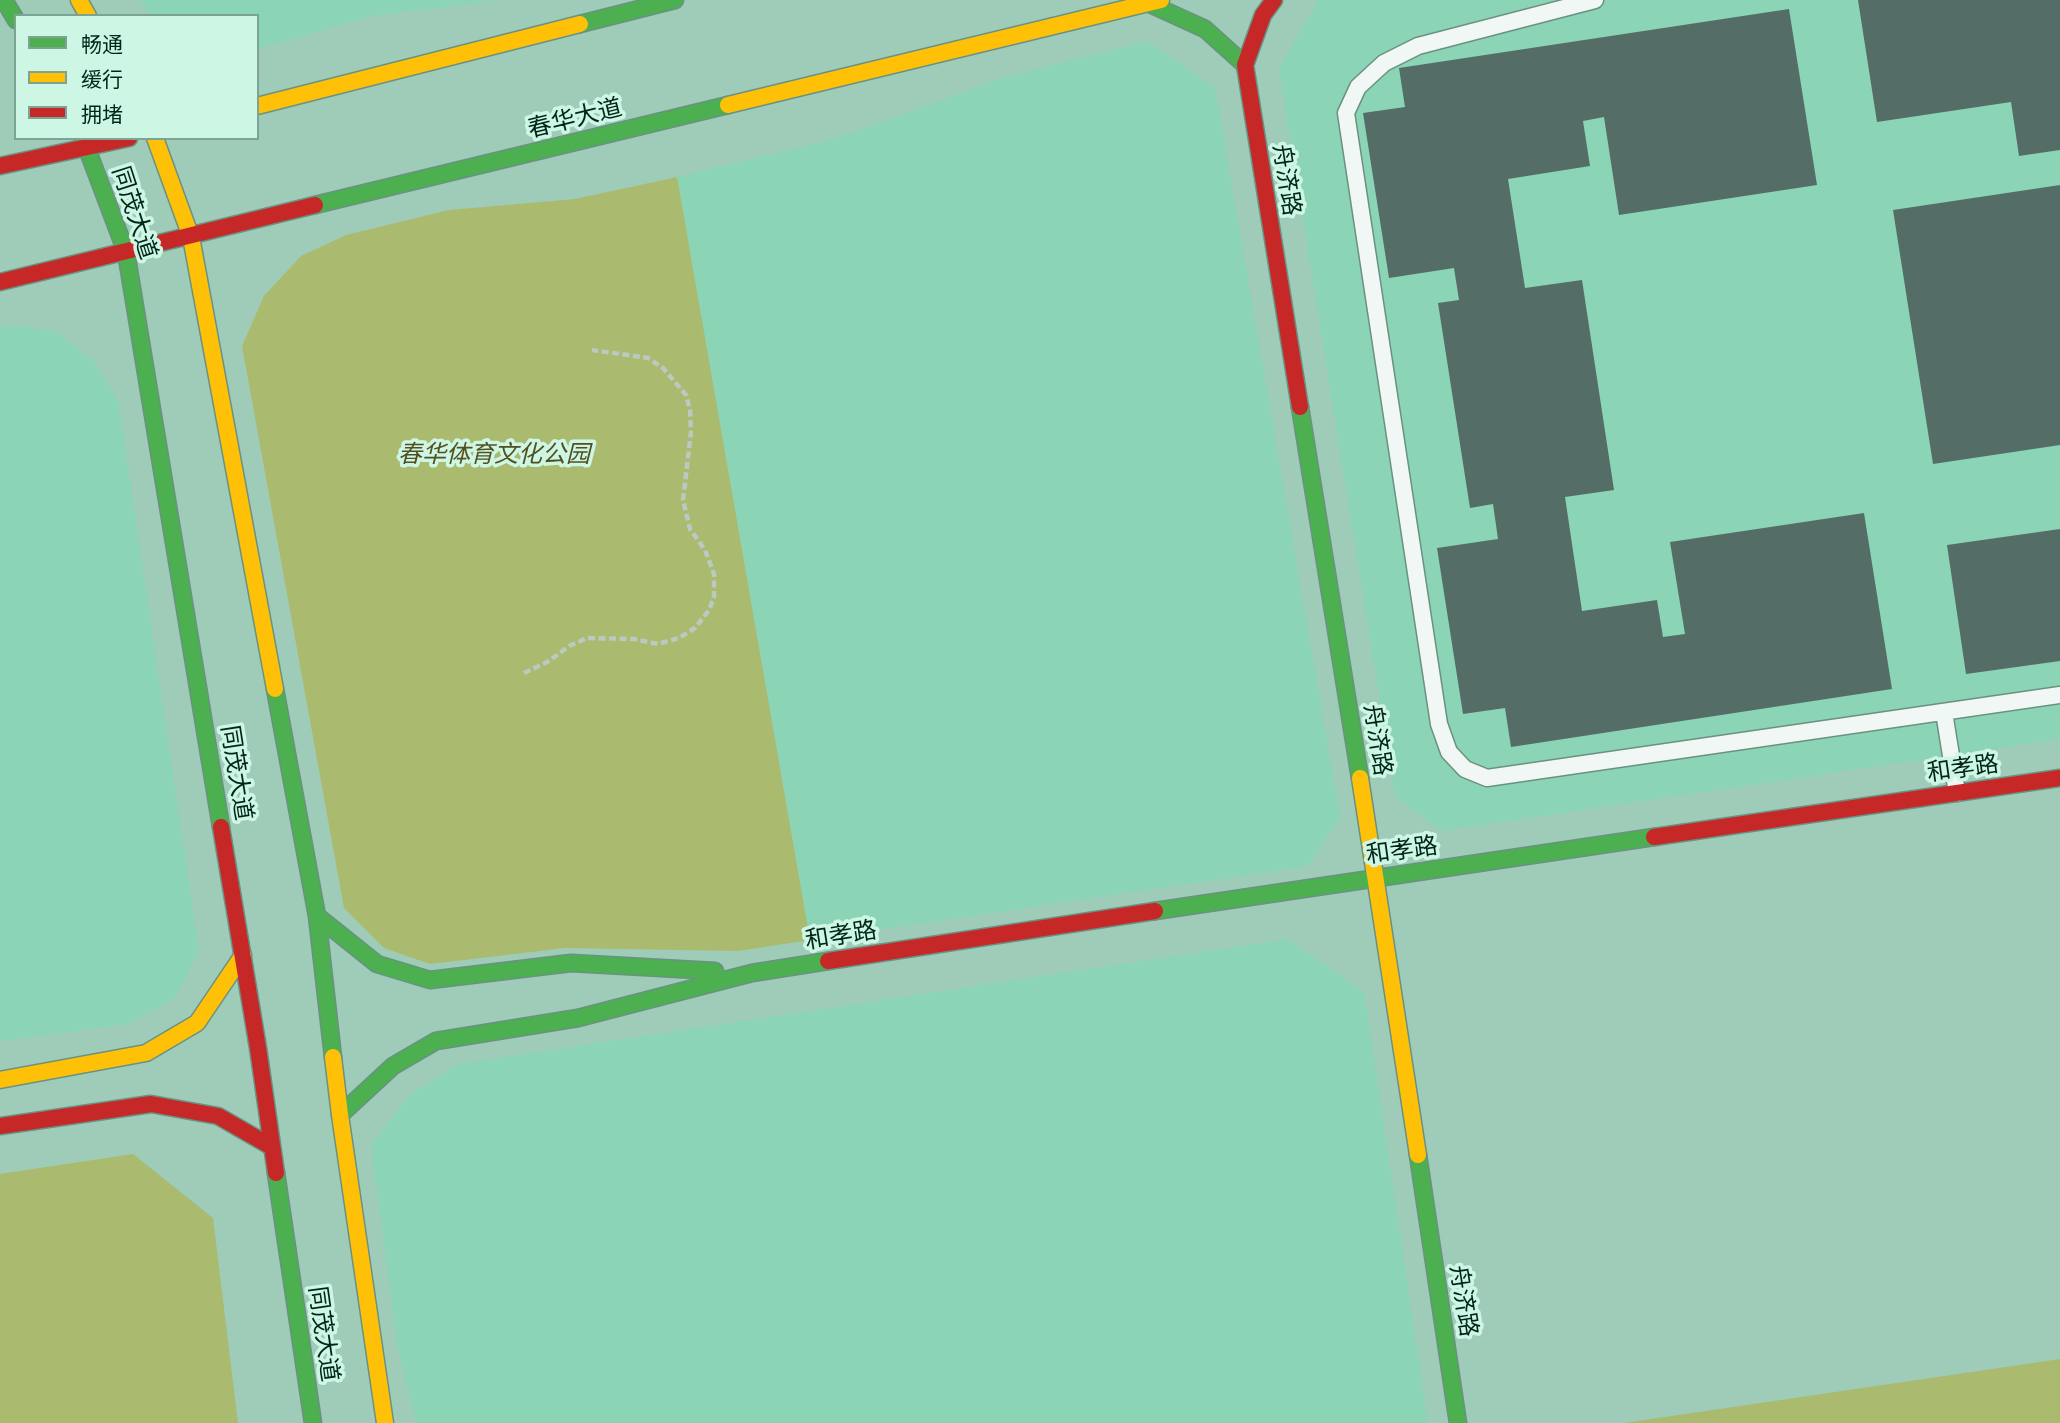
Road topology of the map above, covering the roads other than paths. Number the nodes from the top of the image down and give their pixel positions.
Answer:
1 (4, 0) edge
2 (675, 0) edge
3 (1274, 0) edge
4 (1595, 0) edge
5 (1155, 2) edge
6 (14, 17) edge
7 (1245, 65) junction
8 (259, 105) edge
9 (112, 140) edge
10 (156, 140) edge
11 (86, 143) edge
12 (0, 166) edge
13 (191, 237) junction
14 (126, 252) junction
15 (0, 282) edge
16 (2060, 695) edge
17 (1944, 712) junction
18 (2060, 778) edge
19 (1956, 793) junction
20 (1376, 877) junction
21 (317, 916) junction
22 (243, 955) junction
23 (752, 972) junction
24 (0, 1080) edge
25 (340, 1115) junction
26 (0, 1126) edge
27 (272, 1147) junction
28 (313, 1423) edge
29 (384, 1423) edge
30 (1458, 1423) edge

1 - 6 main road
2 - 8 main road
3 - 7 main road
4 - 17 lane
5 - 7 main road
5 - 13 main road, 春华大道
7 - 20 main road, 舟济路
9 - 11 main road
10 - 13 main road, 同茂大道
11 - 12 main road
11 - 14 main road, 同茂大道
13 - 14 main road, 春华大道
13 - 21 main road, 同茂大道
14 - 15 main road, 春华大道
14 - 22 main road, 同茂大道
16 - 17 lane
17 - 19 lane
18 - 19 main road, 和孝路
19 - 20 main road, 和孝路
20 - 23 main road, 和孝路
20 - 30 main road, 舟济路
21 - 23 main road
21 - 25 main road, 同茂大道
22 - 24 main road
22 - 27 main road, 同茂大道
23 - 25 main road
25 - 29 main road, 同茂大道
26 - 27 main road
27 - 28 main road, 同茂大道

